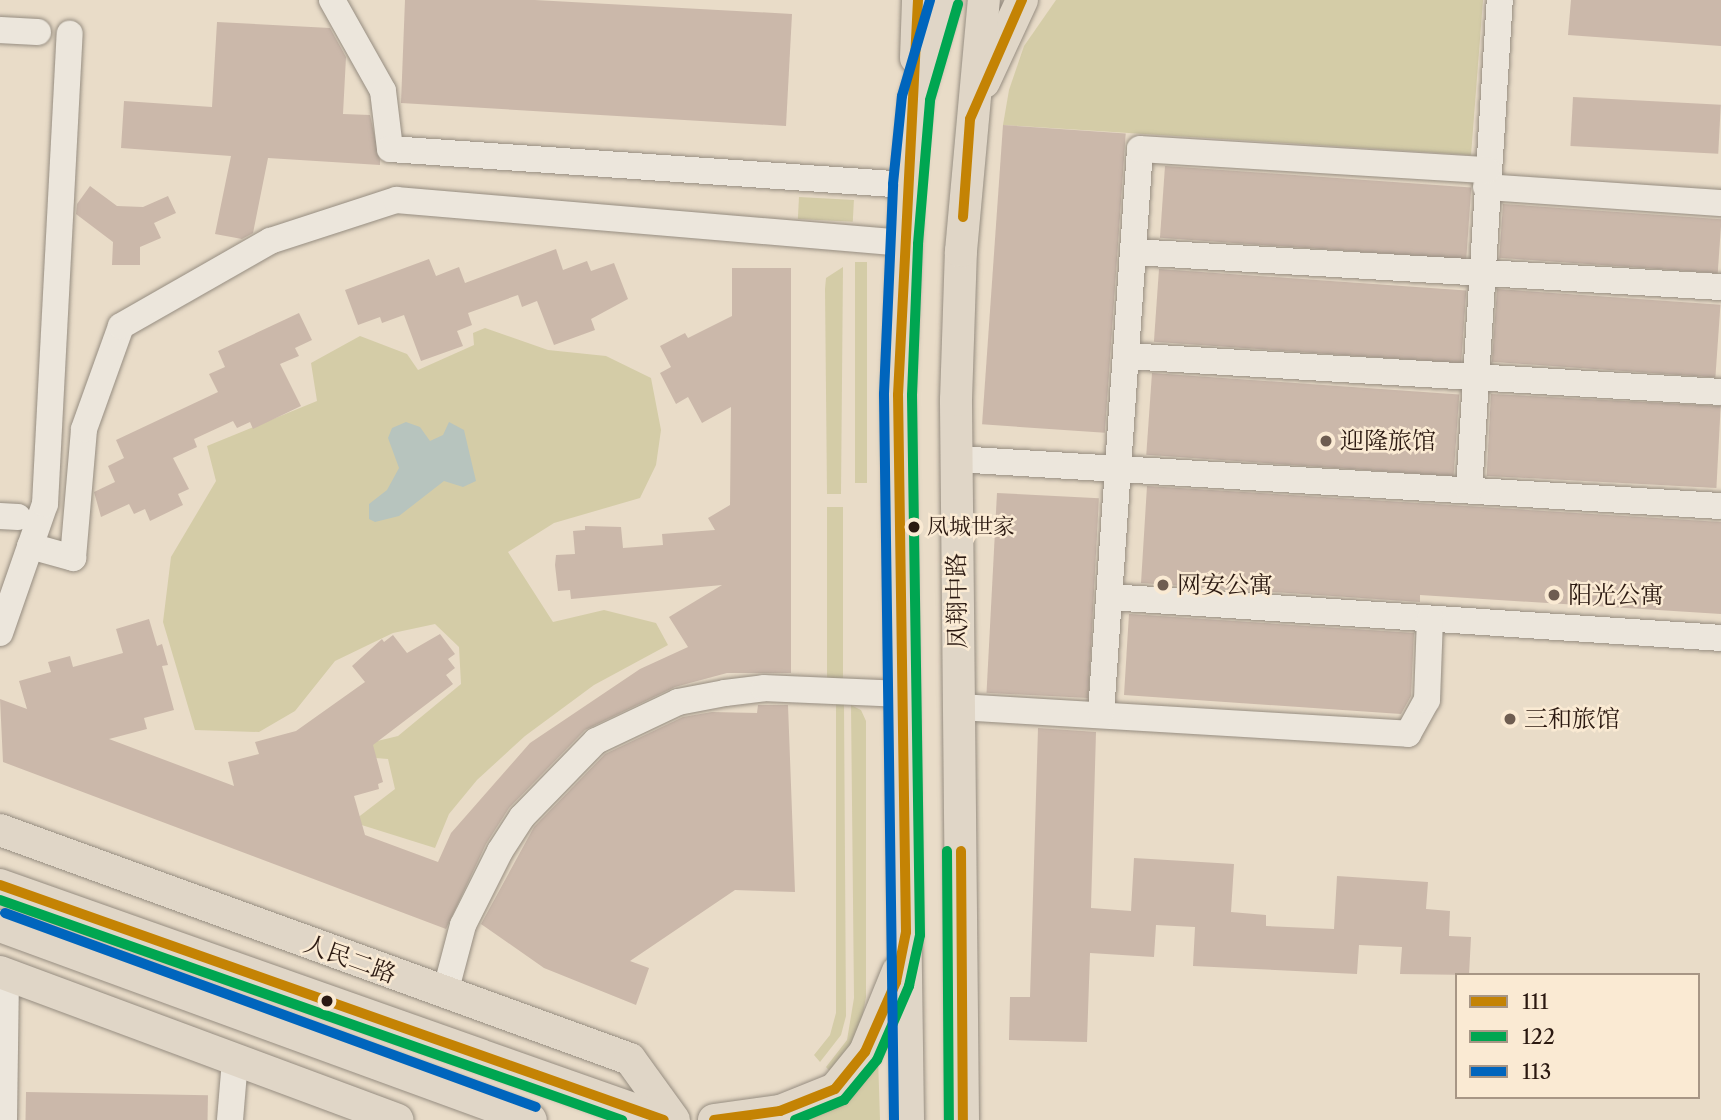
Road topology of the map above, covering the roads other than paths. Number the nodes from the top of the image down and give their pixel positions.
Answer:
1 (332, 0) edge
2 (918, 0) edge
3 (945, 0) edge
4 (984, 0) edge
5 (1022, 0) edge
6 (1500, 0) edge
7 (0, 30) edge
8 (38, 32) dead end
9 (70, 34) dead end
10 (916, 97) junction
11 (970, 119) junction
12 (1486, 178) junction
13 (907, 185) junction
14 (1721, 203) edge
15 (904, 243) junction
16 (1133, 252) junction
17 (1481, 273) junction
18 (1721, 287) edge
19 (1126, 356) junction
20 (1475, 377) junction
21 (1721, 392) edge
22 (956, 458) junction
23 (1118, 468) junction
24 (1469, 490) junction
25 (1721, 506) edge
26 (30, 546) junction
27 (1109, 597) junction
28 (1430, 618) junction
29 (0, 633) edge
30 (1721, 638) edge
31 (902, 694) junction
32 (959, 707) junction
33 (1101, 713) junction
34 (0, 830) edge
35 (0, 885) edge
36 (0, 926) edge
37 (905, 932) junction
38 (3, 973) edge
39 (257, 977) junction
40 (445, 993) junction
41 (241, 1012) junction
42 (235, 1060) junction
43 (965, 1113) edge
44 (4, 1120) edge
45 (230, 1120) edge
46 (397, 1120) edge
47 (531, 1120) edge
48 (664, 1120) edge
49 (674, 1120) edge
50 (715, 1120) edge
51 (908, 1120) edge

1 - 13 street
2 - 10 main road
3 - 10 main road
4 - 11 main road, 凤翔中路
5 - 11 main road
6 - 12 street
7 - 8 street
9 - 26 street
10 - 13 main road
11 - 22 main road, 凤翔中路
12 - 14 street
12 - 16 street
12 - 17 street
13 - 15 main road
15 - 26 street
15 - 31 main road
16 - 17 street
16 - 19 street
17 - 18 street
17 - 20 street
19 - 20 street
19 - 23 street
20 - 21 street
20 - 24 street
22 - 23 street
22 - 32 main road, 凤翔中路
23 - 24 street
23 - 27 street
24 - 25 street
26 - 29 street
27 - 28 street
27 - 33 street
28 - 30 street
28 - 33 street
31 - 37 main road
31 - 40 street
32 - 33 street
32 - 43 main road, 凤翔中路
34 - 40 main road, 人民二路
35 - 39 main road, 人民二路
36 - 41 main road
37 - 50 main road
37 - 51 main road
38 - 42 main road
38 - 44 street
39 - 41 main road
39 - 48 main road, 人民二路
40 - 49 main road, 人民二路
41 - 47 main road
42 - 45 street
42 - 46 main road

